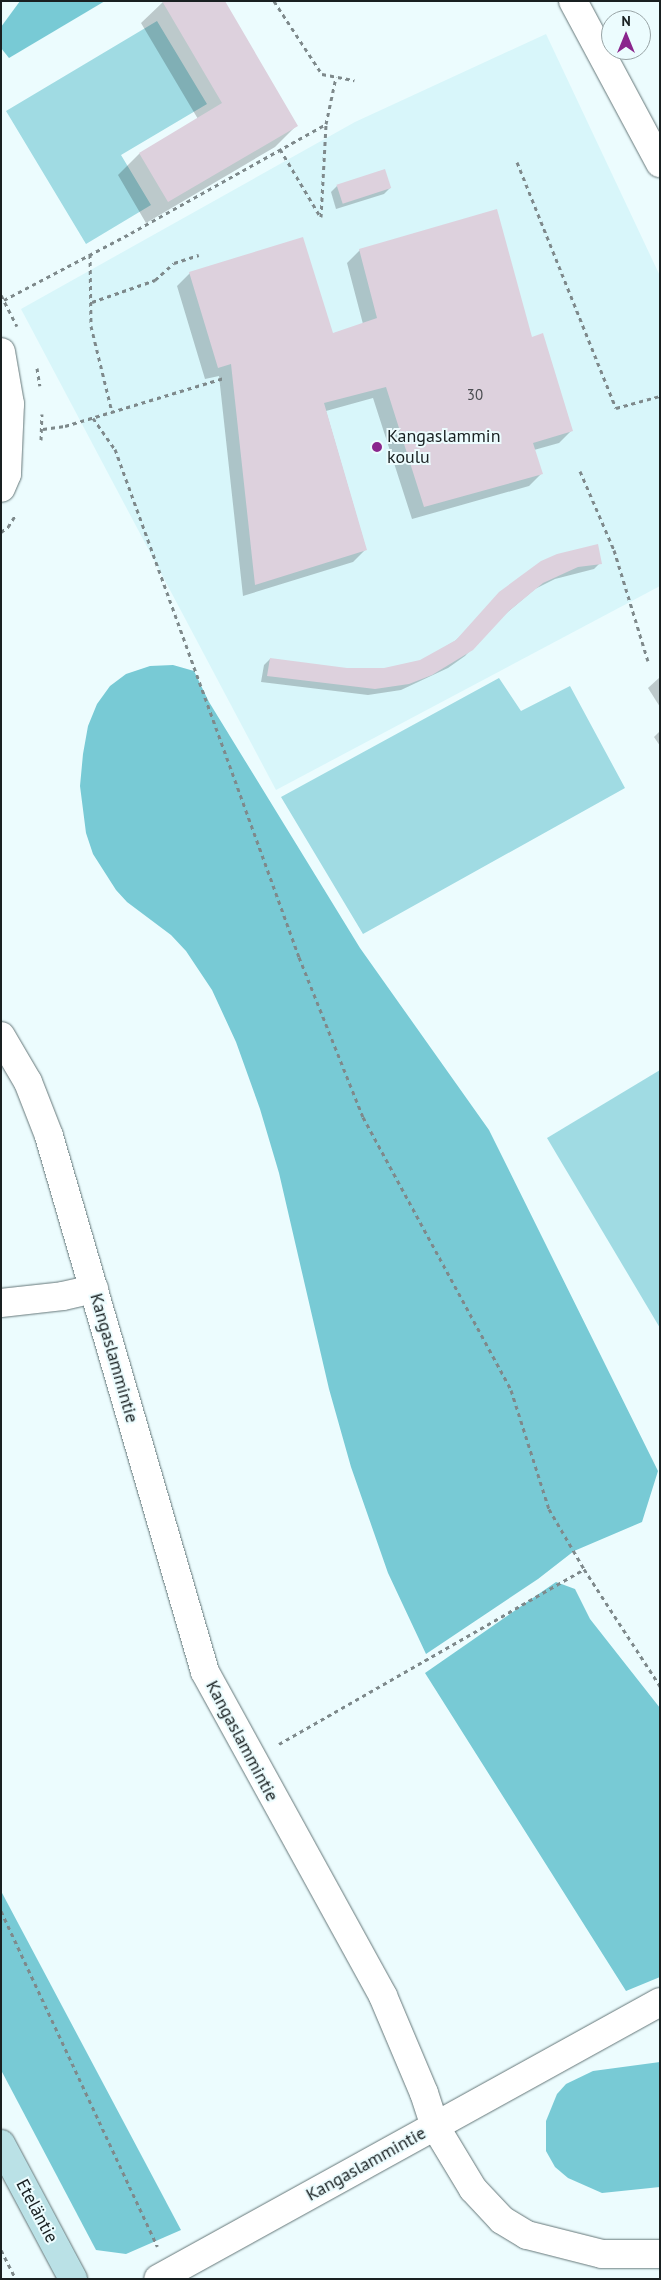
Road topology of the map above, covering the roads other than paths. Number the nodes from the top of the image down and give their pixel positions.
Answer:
1 (573, 1) edge
2 (660, 163) edge
3 (1, 352) edge
4 (1, 488) edge
5 (1, 1036) edge
6 (94, 1289) junction
7 (1, 1303) edge
8 (660, 2002) edge
9 (435, 2126) junction
10 (1, 2144) edge
11 (660, 2254) edge
12 (164, 2276) edge
13 (73, 2279) edge

1 - 2 street
3 - 4 street
5 - 6 street, Kangaslammintie
6 - 7 street
6 - 9 street, Kangaslammintie
8 - 9 street
9 - 11 street
9 - 12 street, Kangaslammintie
10 - 13 street, Eteläntie

